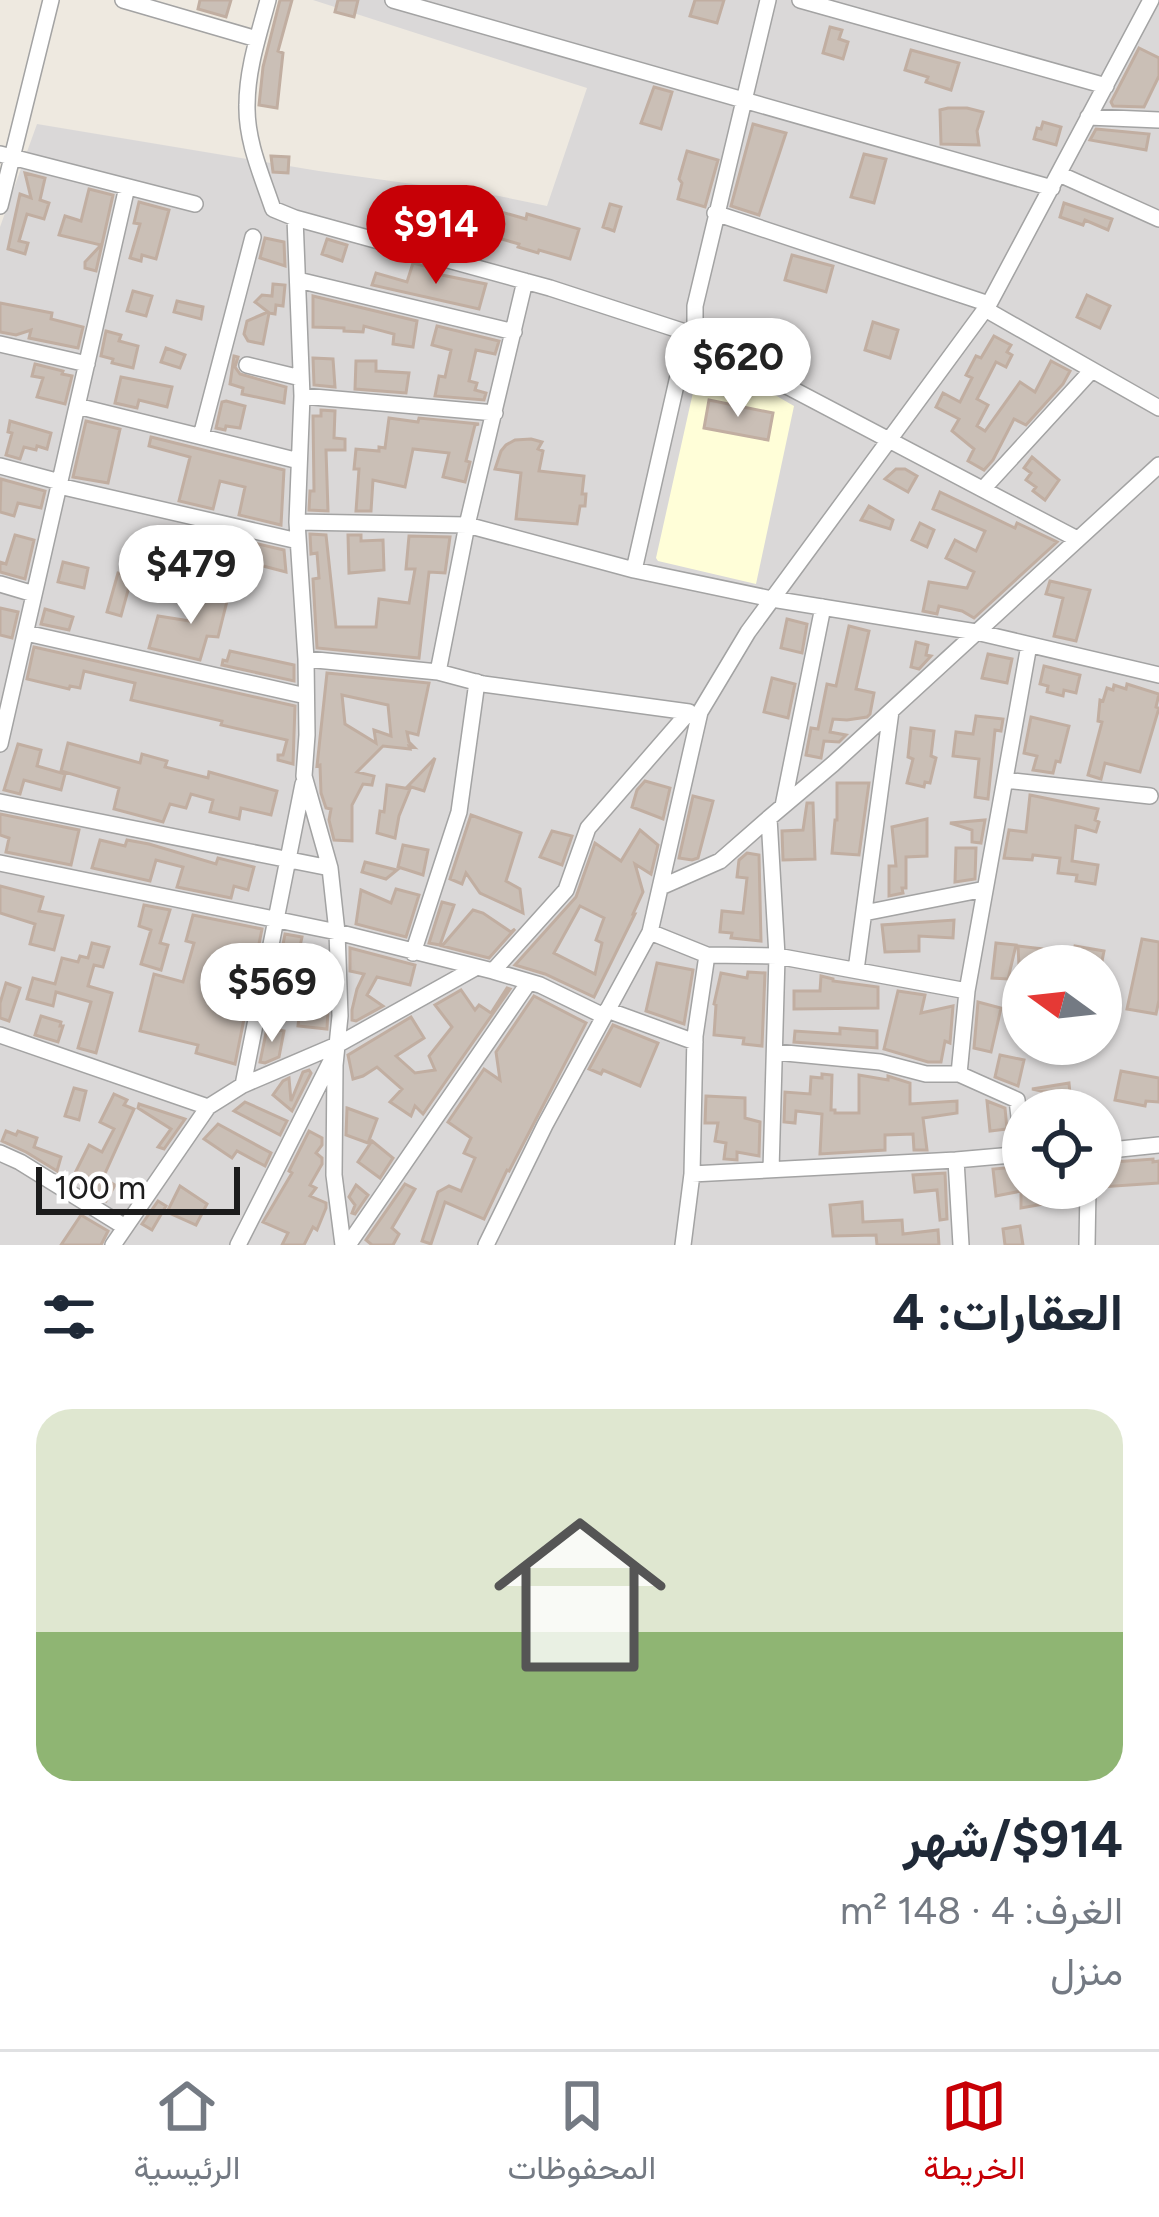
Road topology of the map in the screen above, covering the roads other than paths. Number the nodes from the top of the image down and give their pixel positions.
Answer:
1 (51, 0) edge
2 (123, 0) edge
3 (268, 0) edge
4 (394, 0) edge
5 (768, 0) edge
6 (800, 0) edge
7 (1151, 0) edge
8 (257, 39) junction
9 (1106, 86) junction
10 (744, 100) junction
11 (1088, 117) junction
12 (1159, 120) edge
13 (6, 155) edge
14 (1055, 181) junction
15 (127, 187) junction
16 (195, 204) dead end
17 (0, 206) edge
18 (716, 213) junction
19 (295, 218) junction
20 (1159, 219) edge
21 (253, 237) dead end
22 (298, 280) junction
23 (525, 281) junction
24 (987, 306) junction
25 (514, 332) junction
26 (689, 335) junction
27 (0, 344) edge
28 (87, 364) junction
29 (247, 365) dead end
30 (1092, 370) junction
31 (301, 378) junction
32 (302, 397) junction
33 (77, 406) junction
34 (1159, 408) edge
35 (495, 413) junction
36 (200, 436) junction
37 (890, 440) junction
38 (299, 461) junction
39 (1159, 465) edge
40 (0, 466) edge
41 (59, 484) junction
42 (982, 489) junction
43 (297, 523) junction
44 (467, 525) junction
45 (1077, 538) junction
46 (298, 541) junction
47 (634, 570) junction
48 (0, 584) edge
49 (34, 594) junction
50 (772, 598) junction
51 (823, 607) junction
52 (976, 632) junction
53 (26, 633) junction
54 (1029, 645) junction
55 (306, 659) junction
56 (438, 671) junction
57 (1155, 671) edge
58 (477, 682) junction
59 (306, 697) junction
60 (891, 710) junction
61 (694, 712) junction
62 (0, 744) edge
63 (304, 776) junction
64 (1005, 780) junction
65 (1150, 796) dead end
66 (0, 802) edge
67 (783, 806) junction
68 (769, 818) junction
69 (290, 860) junction
70 (0, 863) edge
71 (330, 868) junction
72 (661, 886) junction
73 (985, 890) junction
74 (864, 913) junction
75 (277, 920) junction
76 (337, 932) junction
77 (650, 932) junction
78 (413, 953) junction
79 (707, 955) junction
80 (777, 956) junction
81 (485, 969) junction
82 (856, 970) junction
83 (529, 982) junction
84 (967, 991) junction
85 (606, 1013) junction
86 (0, 1035) edge
87 (695, 1042) junction
88 (339, 1044) junction
89 (775, 1052) junction
90 (958, 1074) junction
91 (243, 1085) junction
92 (1002, 1093) edge
93 (208, 1107) junction
94 (1159, 1145) edge
95 (1122, 1149) edge
96 (0, 1153) edge
97 (1002, 1155) edge
98 (956, 1160) junction
99 (771, 1170) junction
100 (692, 1174) junction
101 (1088, 1209) edge
102 (125, 1228) junction
103 (113, 1245) edge
104 (238, 1245) edge
105 (346, 1245) edge
106 (486, 1245) edge
107 (683, 1245) edge
108 (961, 1245) edge
109 (1087, 1245) edge

1 - 13 street
2 - 8 street
3 - 8 street
4 - 10 street
5 - 10 street
6 - 9 street
7 - 9 street
8 - 19 street
9 - 11 street
10 - 14 street
10 - 18 street
11 - 12 street
11 - 14 street
13 - 15 street
13 - 17 street
14 - 20 street
14 - 24 street
15 - 16 street
15 - 28 street
18 - 24 street
18 - 26 street
19 - 22 street
19 - 23 street
21 - 36 street
22 - 25 street
22 - 31 street
23 - 25 street
23 - 26 street
24 - 30 street
24 - 37 street
25 - 35 street
26 - 37 street
26 - 47 street
27 - 28 street
28 - 33 street
29 - 31 street
30 - 34 street
30 - 42 street
31 - 32 street
32 - 35 street
32 - 38 street
33 - 36 street
33 - 41 street
35 - 44 street
36 - 38 street
37 - 42 street
37 - 50 street
38 - 43 street
39 - 45 street
40 - 41 street
41 - 46 street
41 - 49 street
42 - 45 street
43 - 44 street
43 - 46 street
44 - 47 street
44 - 56 street
45 - 52 street
46 - 55 street
47 - 50 street
48 - 49 street
49 - 53 street
50 - 51 street
50 - 61 street
51 - 52 street
51 - 67 street
52 - 54 street
52 - 60 street
53 - 59 street
53 - 62 street
54 - 57 street
54 - 64 street
55 - 56 street
55 - 59 street
56 - 58 street
58 - 61 street
58 - 78 street
59 - 63 street
60 - 67 street
60 - 74 street
61 - 72 street
61 - 81 street
63 - 69 street
63 - 71 street
64 - 65 street
64 - 73 street
66 - 69 street
67 - 68 street
68 - 72 street
68 - 80 street
69 - 71 street
69 - 75 street
70 - 75 street
71 - 76 street
72 - 77 street
73 - 74 street
73 - 84 street
74 - 82 street
75 - 76 street
75 - 91 street
76 - 78 street
76 - 88 street
77 - 79 street
77 - 85 street
78 - 81 street
79 - 80 street
79 - 87 street
80 - 82 street
80 - 89 street
81 - 83 street
81 - 88 street
82 - 84 street
83 - 85 street
83 - 105 street
84 - 90 street
85 - 87 street
85 - 106 street
86 - 93 street
87 - 100 street
88 - 91 street
88 - 104 street
88 - 105 street
89 - 90 street
89 - 99 street
90 - 92 street
91 - 93 street
93 - 102 street
94 - 95 street
96 - 102 street
97 - 98 street
98 - 99 street
98 - 108 street
99 - 100 street
100 - 107 street
101 - 109 street
102 - 103 street

